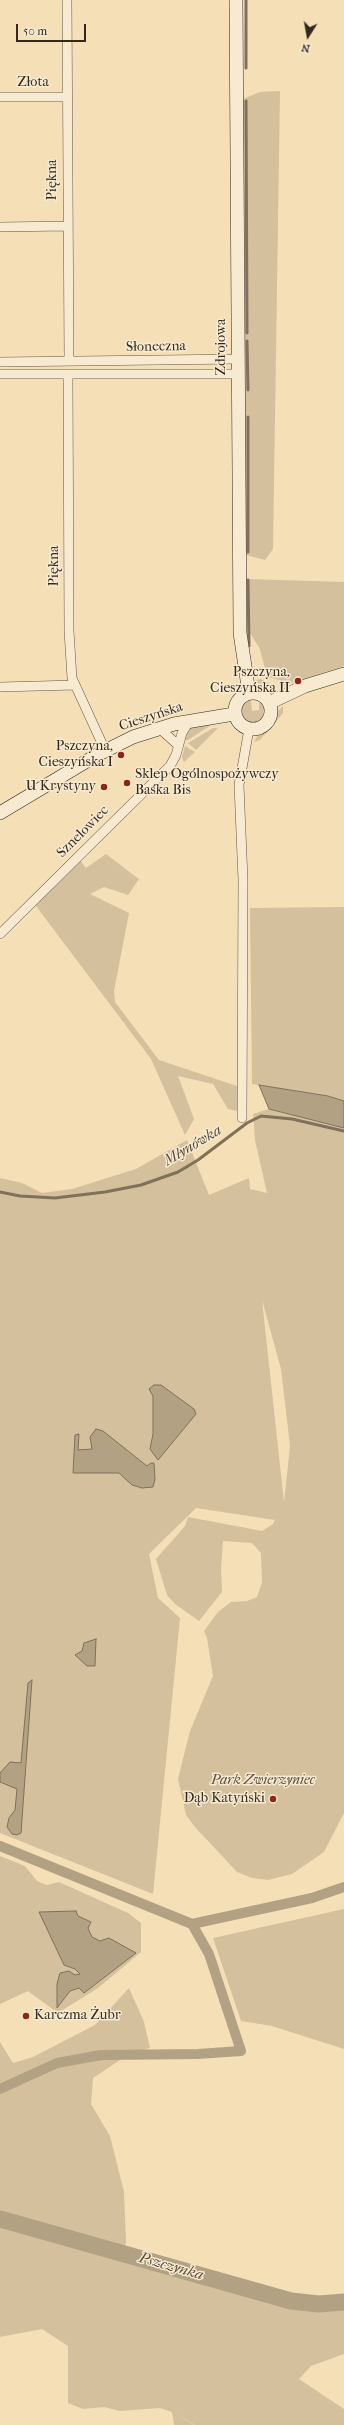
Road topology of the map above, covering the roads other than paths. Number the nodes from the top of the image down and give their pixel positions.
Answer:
1 (67, 0) edge
2 (236, 0) edge
3 (0, 97) edge
4 (66, 97) junction
5 (67, 226) junction
6 (0, 227) edge
7 (238, 359) junction
8 (69, 361) junction
9 (0, 362) edge
10 (0, 374) edge
11 (69, 374) junction
12 (238, 374) junction
13 (344, 674) edge
14 (75, 685) junction
15 (0, 687) edge
16 (249, 693) junction
17 (269, 703) junction
18 (234, 714) junction
19 (190, 720) junction
20 (159, 728) junction
21 (249, 729) junction
22 (178, 745) junction
23 (105, 750) junction
24 (0, 813) edge
25 (0, 934) edge
26 (242, 1118) dead end

1 - 4 street, Piękna
2 - 7 street, Zdrojowa
3 - 4 street, Złota
4 - 5 street, Piękna
5 - 6 street
5 - 8 street, Piękna
7 - 8 street, Słoneczna
7 - 12 street, Zdrojowa
8 - 9 street, Słoneczna
8 - 11 street
8 - 11 street
10 - 11 street, Słoneczna
11 - 12 street, Słoneczna
11 - 14 street, Piękna
12 - 16 street, Zdrojowa
13 - 17 street
14 - 15 street
14 - 23 street, Piękna
16 - 17 street
16 - 18 street
17 - 21 street
18 - 19 street, Cieszyńska
18 - 21 street
19 - 20 street, Cieszyńska
19 - 22 street, Sznelowiec
20 - 22 street
20 - 23 street, Cieszyńska
21 - 26 street
22 - 25 street, Sznelowiec
23 - 24 street, Cieszyńska

